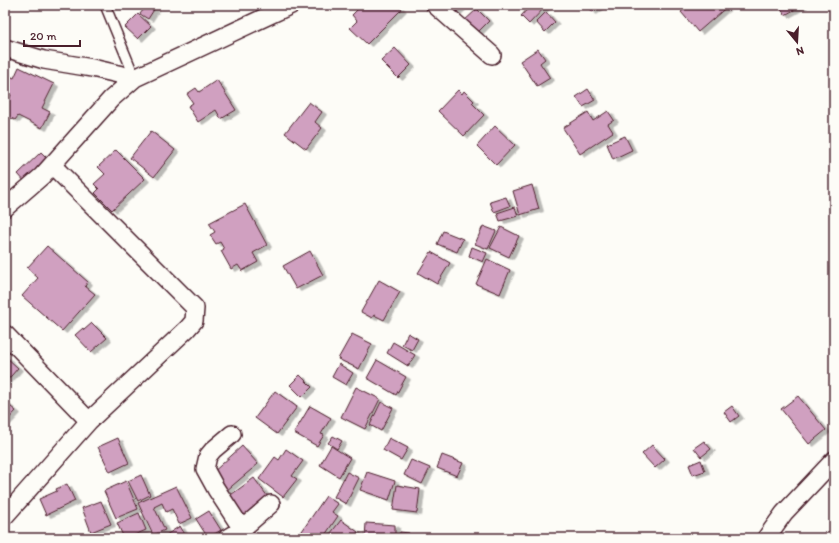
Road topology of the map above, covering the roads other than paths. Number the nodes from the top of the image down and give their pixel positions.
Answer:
1 (105, 5) edge
2 (291, 5) edge
3 (435, 5) edge
4 (5, 48) edge
5 (492, 55) dead end
6 (135, 78) junction
7 (52, 165) junction
8 (5, 208) edge
9 (5, 334) edge
10 (89, 421) junction
11 (232, 434) dead end
12 (834, 460) edge
13 (271, 504) dead end
14 (5, 516) edge
15 (242, 529) junction
16 (227, 538) edge
17 (766, 538) edge

1 - 6 lane
2 - 6 street
3 - 5 street
4 - 6 street
6 - 7 street
7 - 8 street
7 - 10 street
9 - 10 street
10 - 14 street
11 - 15 street
12 - 17 street
13 - 15 street
15 - 16 street

